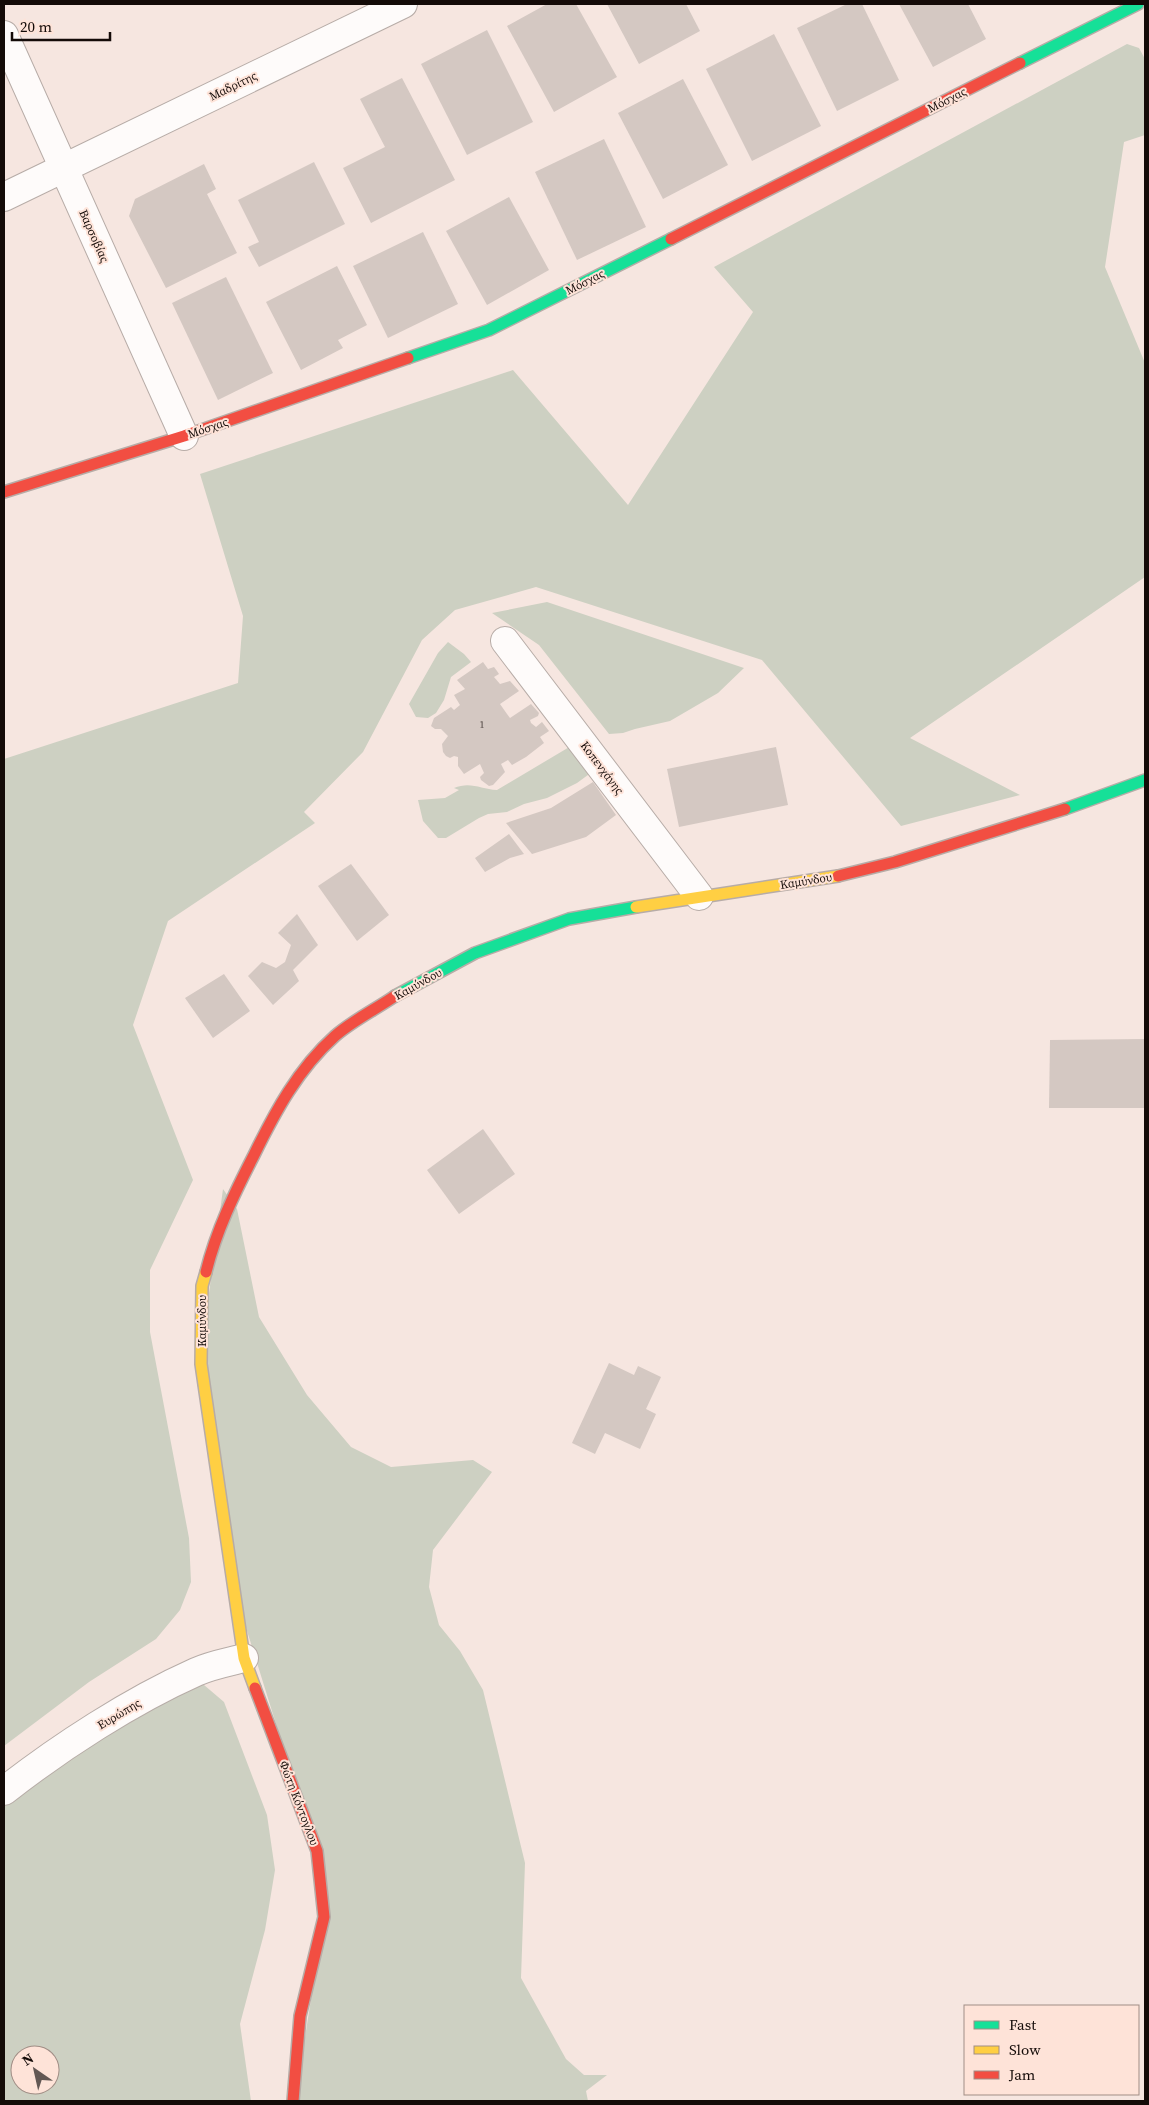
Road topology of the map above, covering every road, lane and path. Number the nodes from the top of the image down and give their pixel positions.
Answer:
1 (403, 4) edge
2 (1138, 4) edge
3 (4, 35) edge
4 (64, 169) junction
5 (4, 197) edge
6 (184, 436) junction
7 (4, 492) edge
8 (505, 641) dead end
9 (1145, 780) edge
10 (699, 896) junction
11 (244, 1658) junction
12 (4, 1791) edge
13 (293, 2101) edge

1 - 4 street, Μαδρίτης
2 - 6 street, Μόσχας
3 - 4 street, Βαρσοβίας
4 - 5 street, Μαδρίτης
4 - 6 street, Βαρσοβίας
6 - 7 street, Μόσχας
8 - 10 street, Κοπενχάγης
9 - 10 street, Καμύνδου
10 - 11 street, Καμύνδου
11 - 12 street, Ευρώπης
11 - 13 street, Φώτη Κόντογλου

